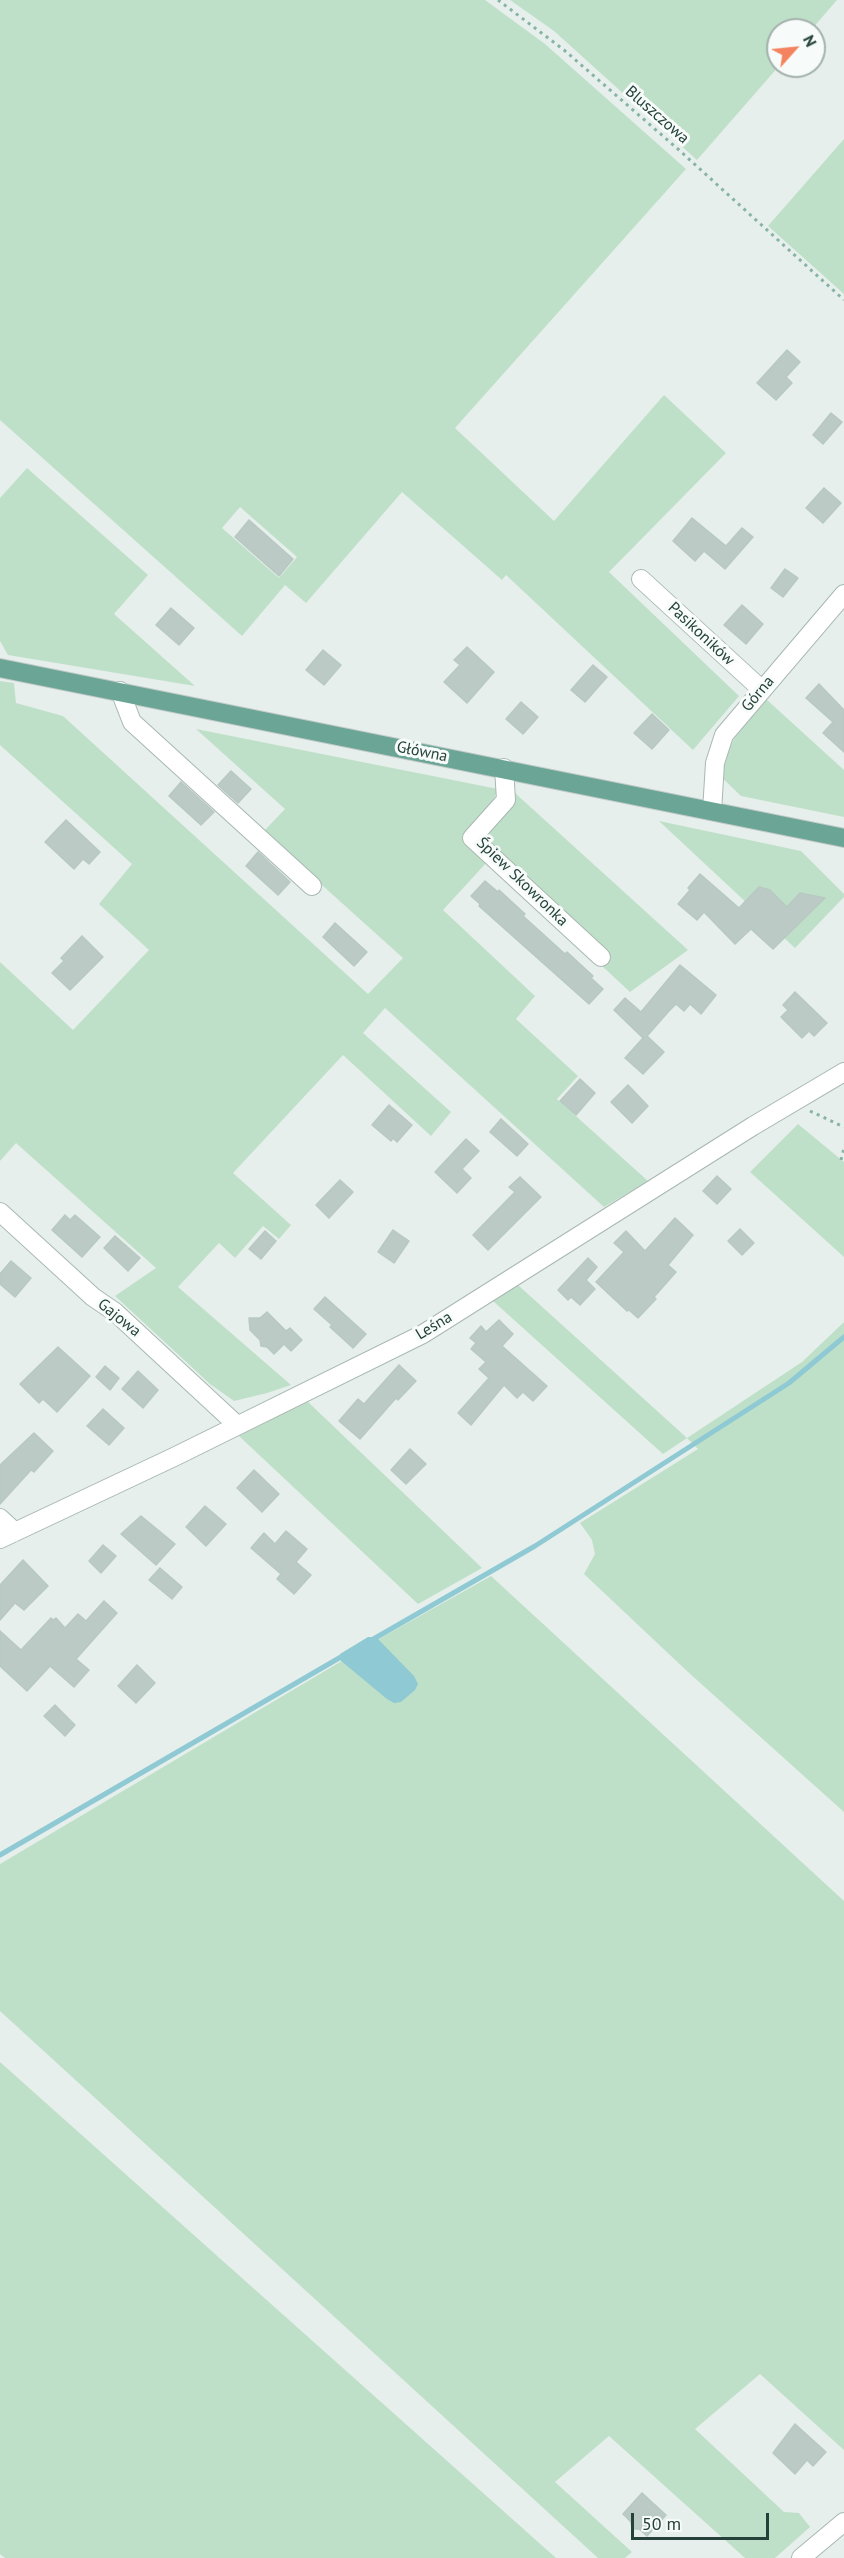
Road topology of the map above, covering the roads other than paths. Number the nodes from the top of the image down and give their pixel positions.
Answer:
1 (641, 579) dead end
2 (844, 594) edge
3 (0, 668) edge
4 (761, 690) junction
5 (120, 691) junction
6 (504, 768) junction
7 (712, 812) junction
8 (844, 838) edge
9 (312, 886) dead end
10 (601, 957) dead end
11 (844, 1072) edge
12 (0, 1212) edge
13 (237, 1425) junction
14 (0, 1518) edge
15 (8, 1536) edge
16 (844, 2522) edge
17 (801, 2558) edge

1 - 4 street, Pasikoników
2 - 4 street, Górna
3 - 5 main road, Główna
4 - 7 street, Górna
5 - 6 main road, Główna
5 - 9 street
6 - 7 main road, Główna
6 - 10 street, Śpiew Skowronka
7 - 8 main road, Główna
11 - 13 street, Leśna
12 - 13 street, Gajowa
13 - 15 street, Leśna
14 - 15 street
16 - 17 street

